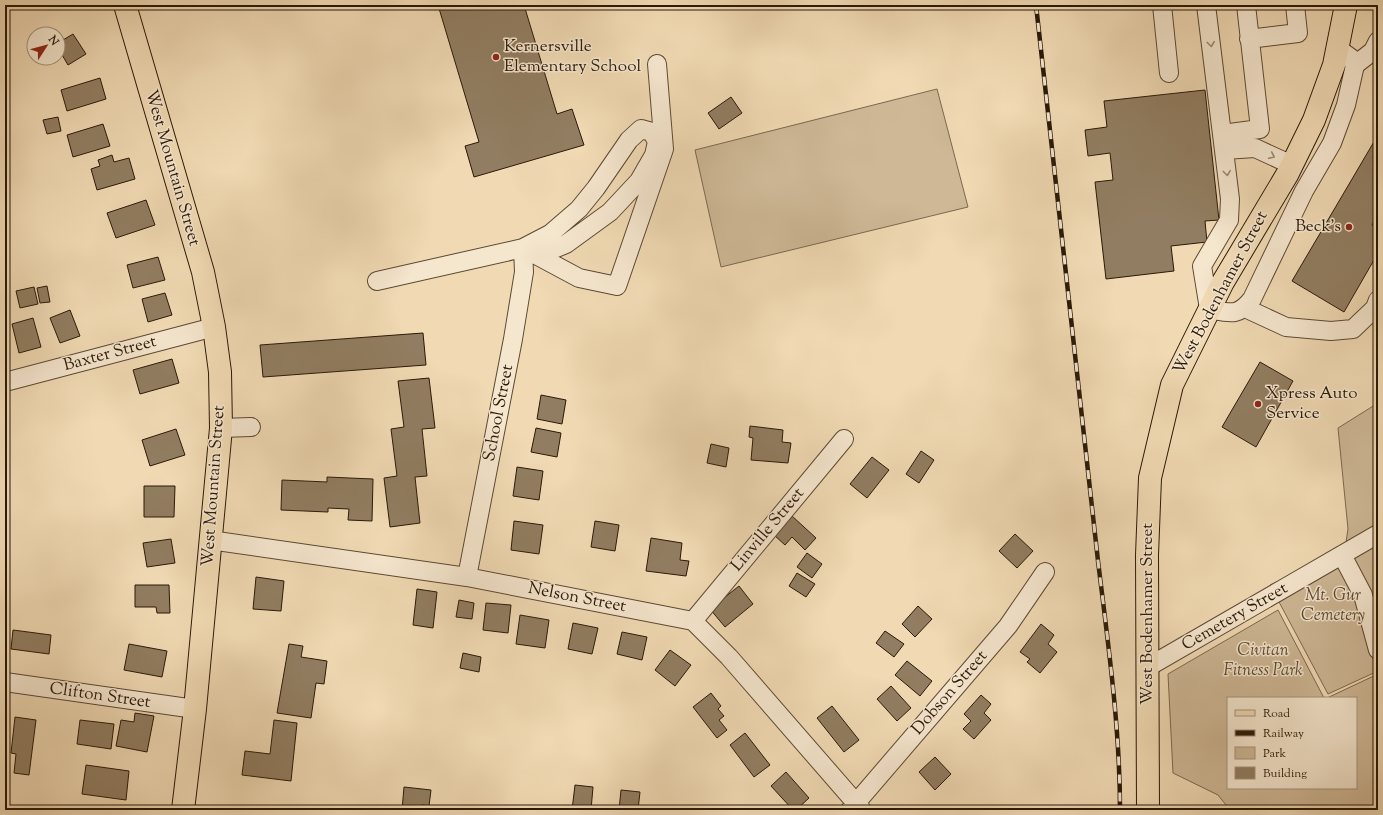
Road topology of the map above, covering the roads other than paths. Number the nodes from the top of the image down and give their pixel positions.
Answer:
1 (125, 5) edge
2 (1162, 5) edge
3 (1206, 5) edge
4 (1246, 5) edge
5 (1294, 5) edge
6 (1346, 5) edge
7 (1250, 39) junction
8 (1378, 41) edge
9 (1336, 52) junction
10 (657, 64) dead end
11 (1355, 65) junction
12 (1169, 73) dead end
13 (1223, 142) junction
14 (1292, 165) junction
15 (523, 248) junction
16 (377, 280) dead end
17 (1378, 300) edge
18 (1245, 308) junction
19 (1209, 309) junction
20 (214, 327) junction
21 (5, 382) edge
22 (221, 428) junction
23 (251, 428) dead end
24 (844, 439) dead end
25 (1378, 535) edge
26 (210, 540) junction
27 (1342, 555) junction
28 (1045, 572) dead end
29 (467, 577) junction
30 (693, 621) junction
31 (1378, 650) edge
32 (1148, 666) junction
33 (5, 682) edge
34 (195, 709) junction
35 (856, 808) edge
36 (183, 810) edge
37 (1148, 810) edge

1 - 20 main road, West Mountain Street
2 - 12 street
3 -> 13 street
4 - 7 street
5 - 7 street
6 - 9 main road, West Bodenhamer Street
7 - 13 street
8 - 11 street
9 - 11 street
9 - 14 main road, West Bodenhamer Street
10 - 15 street
11 - 18 street
13 -> 14 street
13 -> 19 street
14 - 19 main road, West Bodenhamer Street
15 - 15 street
15 - 16 street
15 - 29 street, School Street
17 - 18 street
18 - 19 street
19 - 32 main road, West Bodenhamer Street
20 - 21 street, Baxter Street
20 - 22 main road, West Mountain Street
22 - 23 street
22 - 26 main road, West Mountain Street
24 - 30 street, Linville Street
25 - 27 street, Cemetery Street
26 - 29 street, Nelson Street
26 - 34 main road, West Mountain Street
27 - 31 street
27 - 32 street, Cemetery Street
28 - 35 street, Dobson Street
29 - 30 street, Nelson Street
30 - 35 street
32 - 37 main road, West Bodenhamer Street
33 - 34 street, Clifton Street
34 - 36 main road, West Mountain Street

